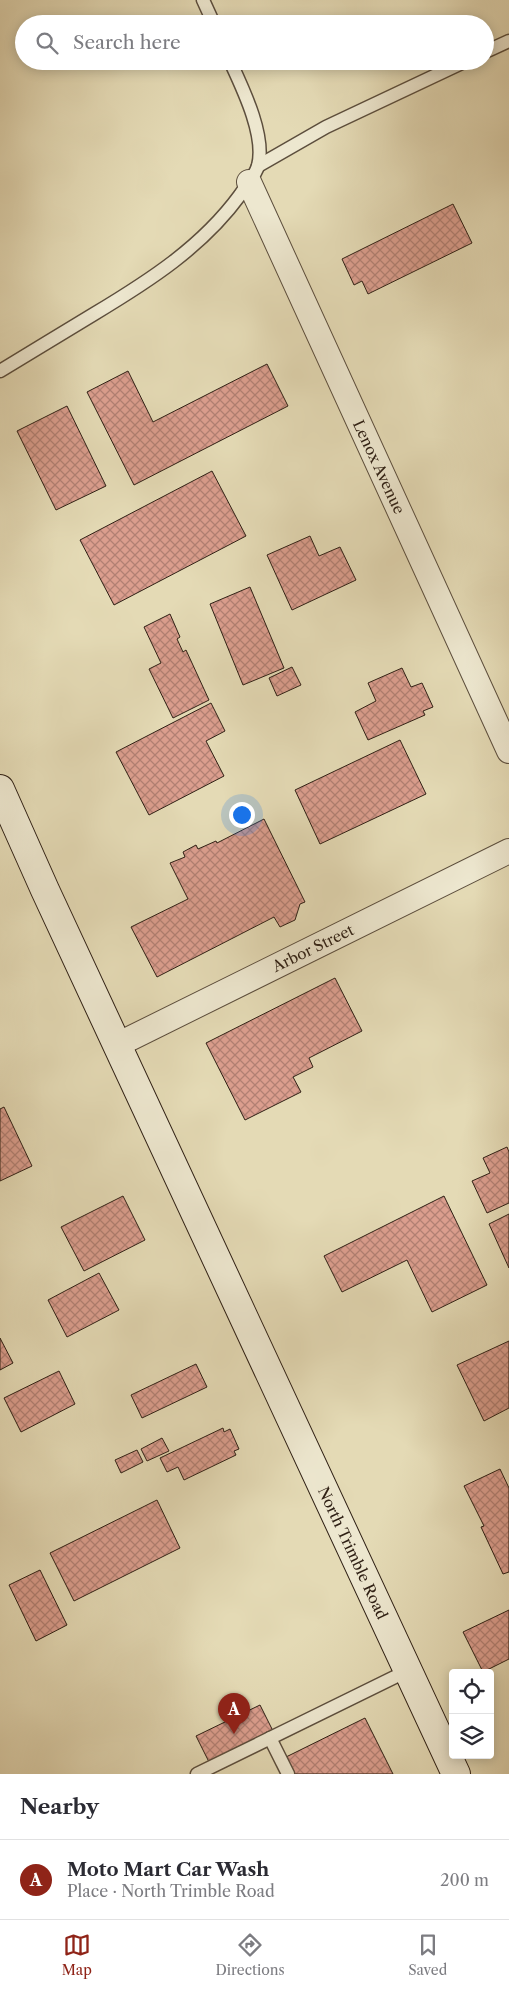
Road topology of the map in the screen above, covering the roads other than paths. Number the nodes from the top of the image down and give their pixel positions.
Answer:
1 (203, 0) edge
2 (210, 15) edge
3 (509, 41) edge
4 (494, 48) edge
5 (234, 70) edge
6 (447, 70) edge
7 (253, 174) junction
8 (0, 371) edge
9 (509, 751) edge
10 (0, 789) edge
11 (509, 850) edge
12 (117, 1045) junction
13 (407, 1671) junction
14 (270, 1738) junction
15 (197, 1774) edge
16 (288, 1774) edge
17 (456, 1774) edge

1 - 2 lane
3 - 4 lane
5 - 7 lane
6 - 7 lane
7 - 8 lane
7 - 9 street, Lenox Avenue
10 - 12 main road, North Trimble Road
11 - 12 street, Arbor Street
12 - 13 main road, North Trimble Road
13 - 14 lane
13 - 17 main road, North Trimble Road
14 - 15 lane
14 - 16 lane

